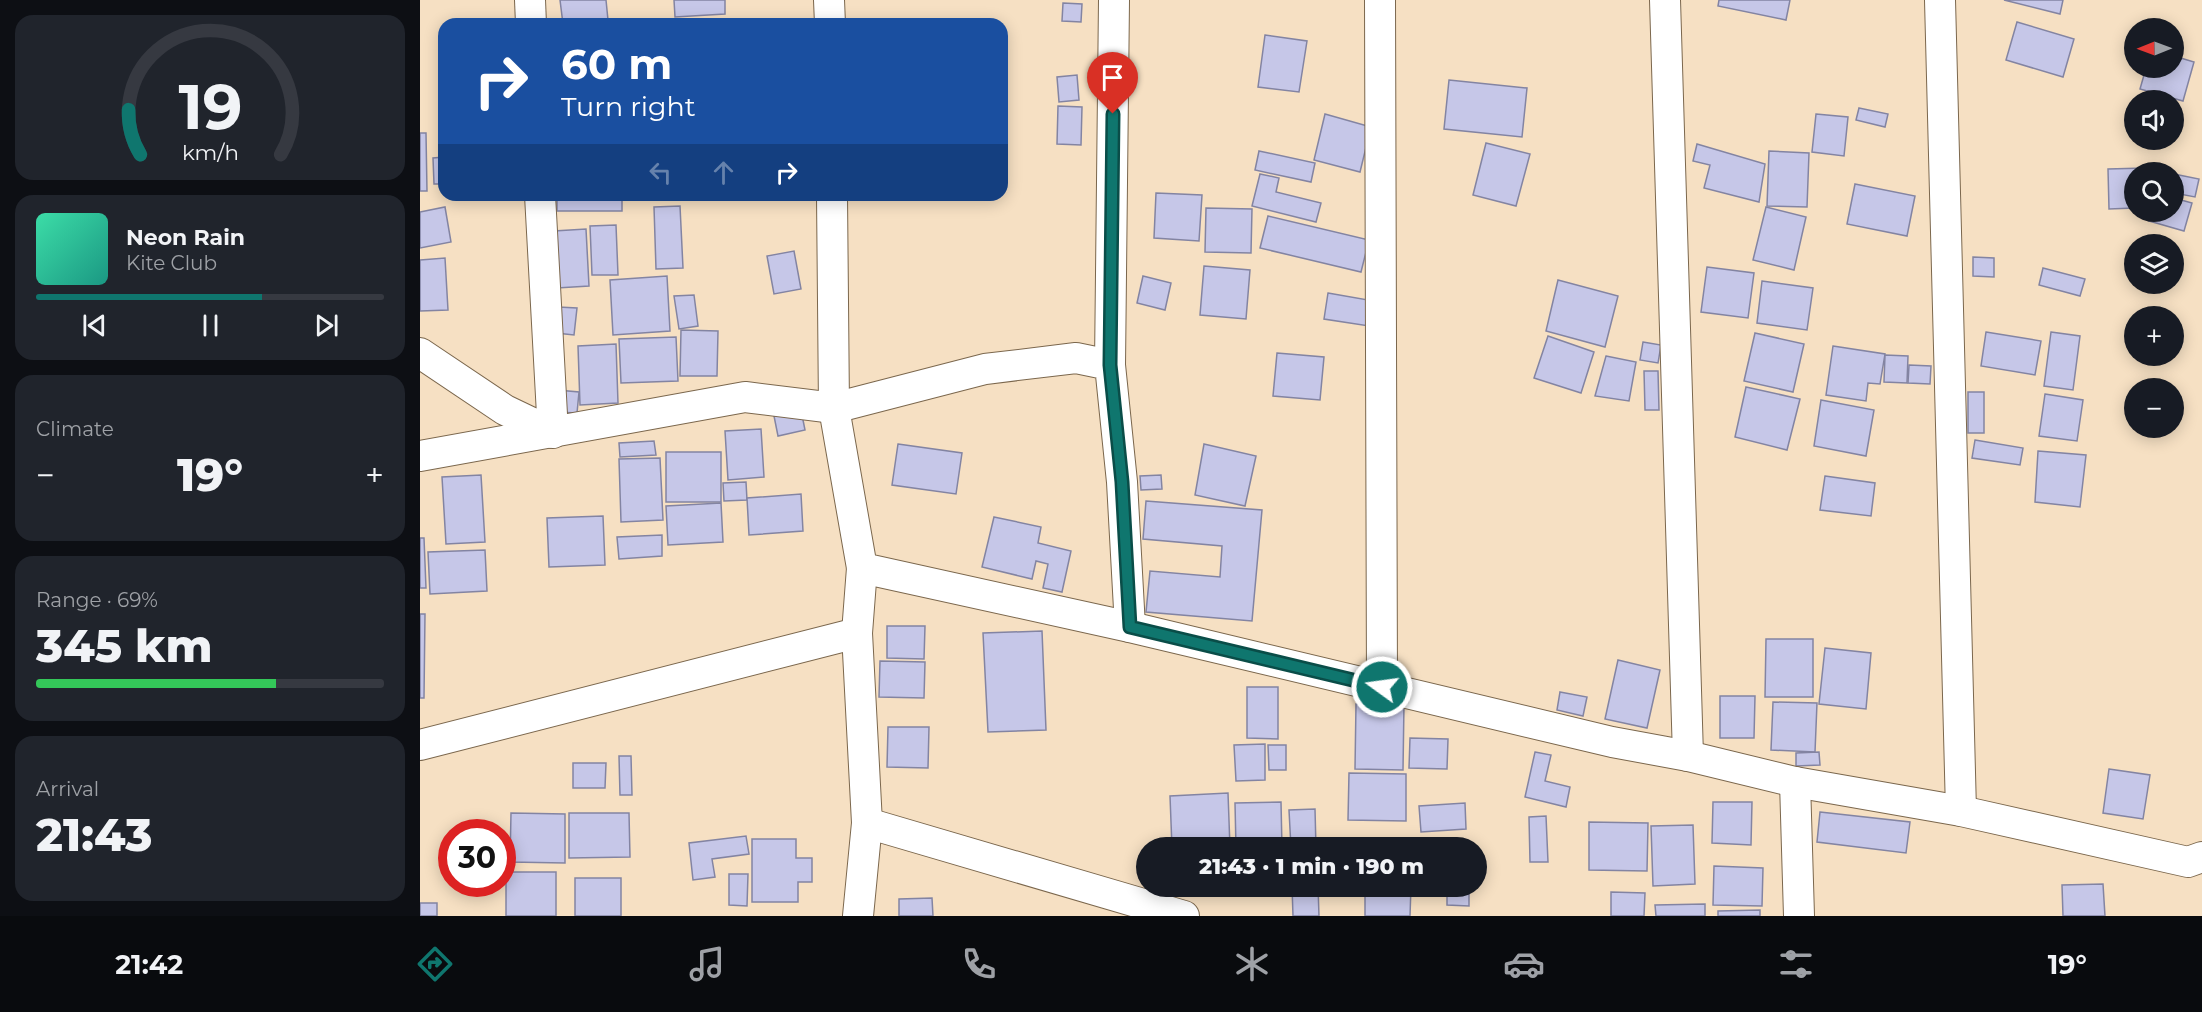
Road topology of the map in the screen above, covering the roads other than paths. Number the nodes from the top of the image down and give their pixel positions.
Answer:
1 (530, 0) edge
2 (829, 0) edge
3 (1114, 0) edge
4 (1380, 0) edge
5 (1665, 0) edge
6 (1940, 0) edge
7 (531, 18) edge
8 (830, 18) edge
9 (540, 201) edge
10 (832, 201) edge
11 (420, 353) edge
12 (1110, 365) junction
13 (834, 408) junction
14 (553, 433) junction
15 (420, 456) edge
16 (862, 568) junction
17 (1130, 627) junction
18 (857, 633) junction
19 (1382, 687) junction
20 (420, 745) edge
21 (1688, 756) junction
22 (1795, 782) junction
23 (1961, 811) junction
24 (867, 823) junction
25 (2202, 857) edge
26 (858, 916) edge
27 (1184, 916) edge
28 (1798, 916) edge

1 - 7 street
2 - 8 street
3 - 12 street
4 - 19 street
5 - 21 street
6 - 23 street
9 - 14 street
10 - 13 street
11 - 14 street
12 - 13 street
12 - 17 street
13 - 14 street
13 - 16 street
14 - 15 street
16 - 17 street
16 - 18 street
17 - 19 street
18 - 20 street
18 - 24 street
19 - 21 street
21 - 22 street
22 - 23 street
22 - 28 street
23 - 25 street
24 - 26 street
24 - 27 street

